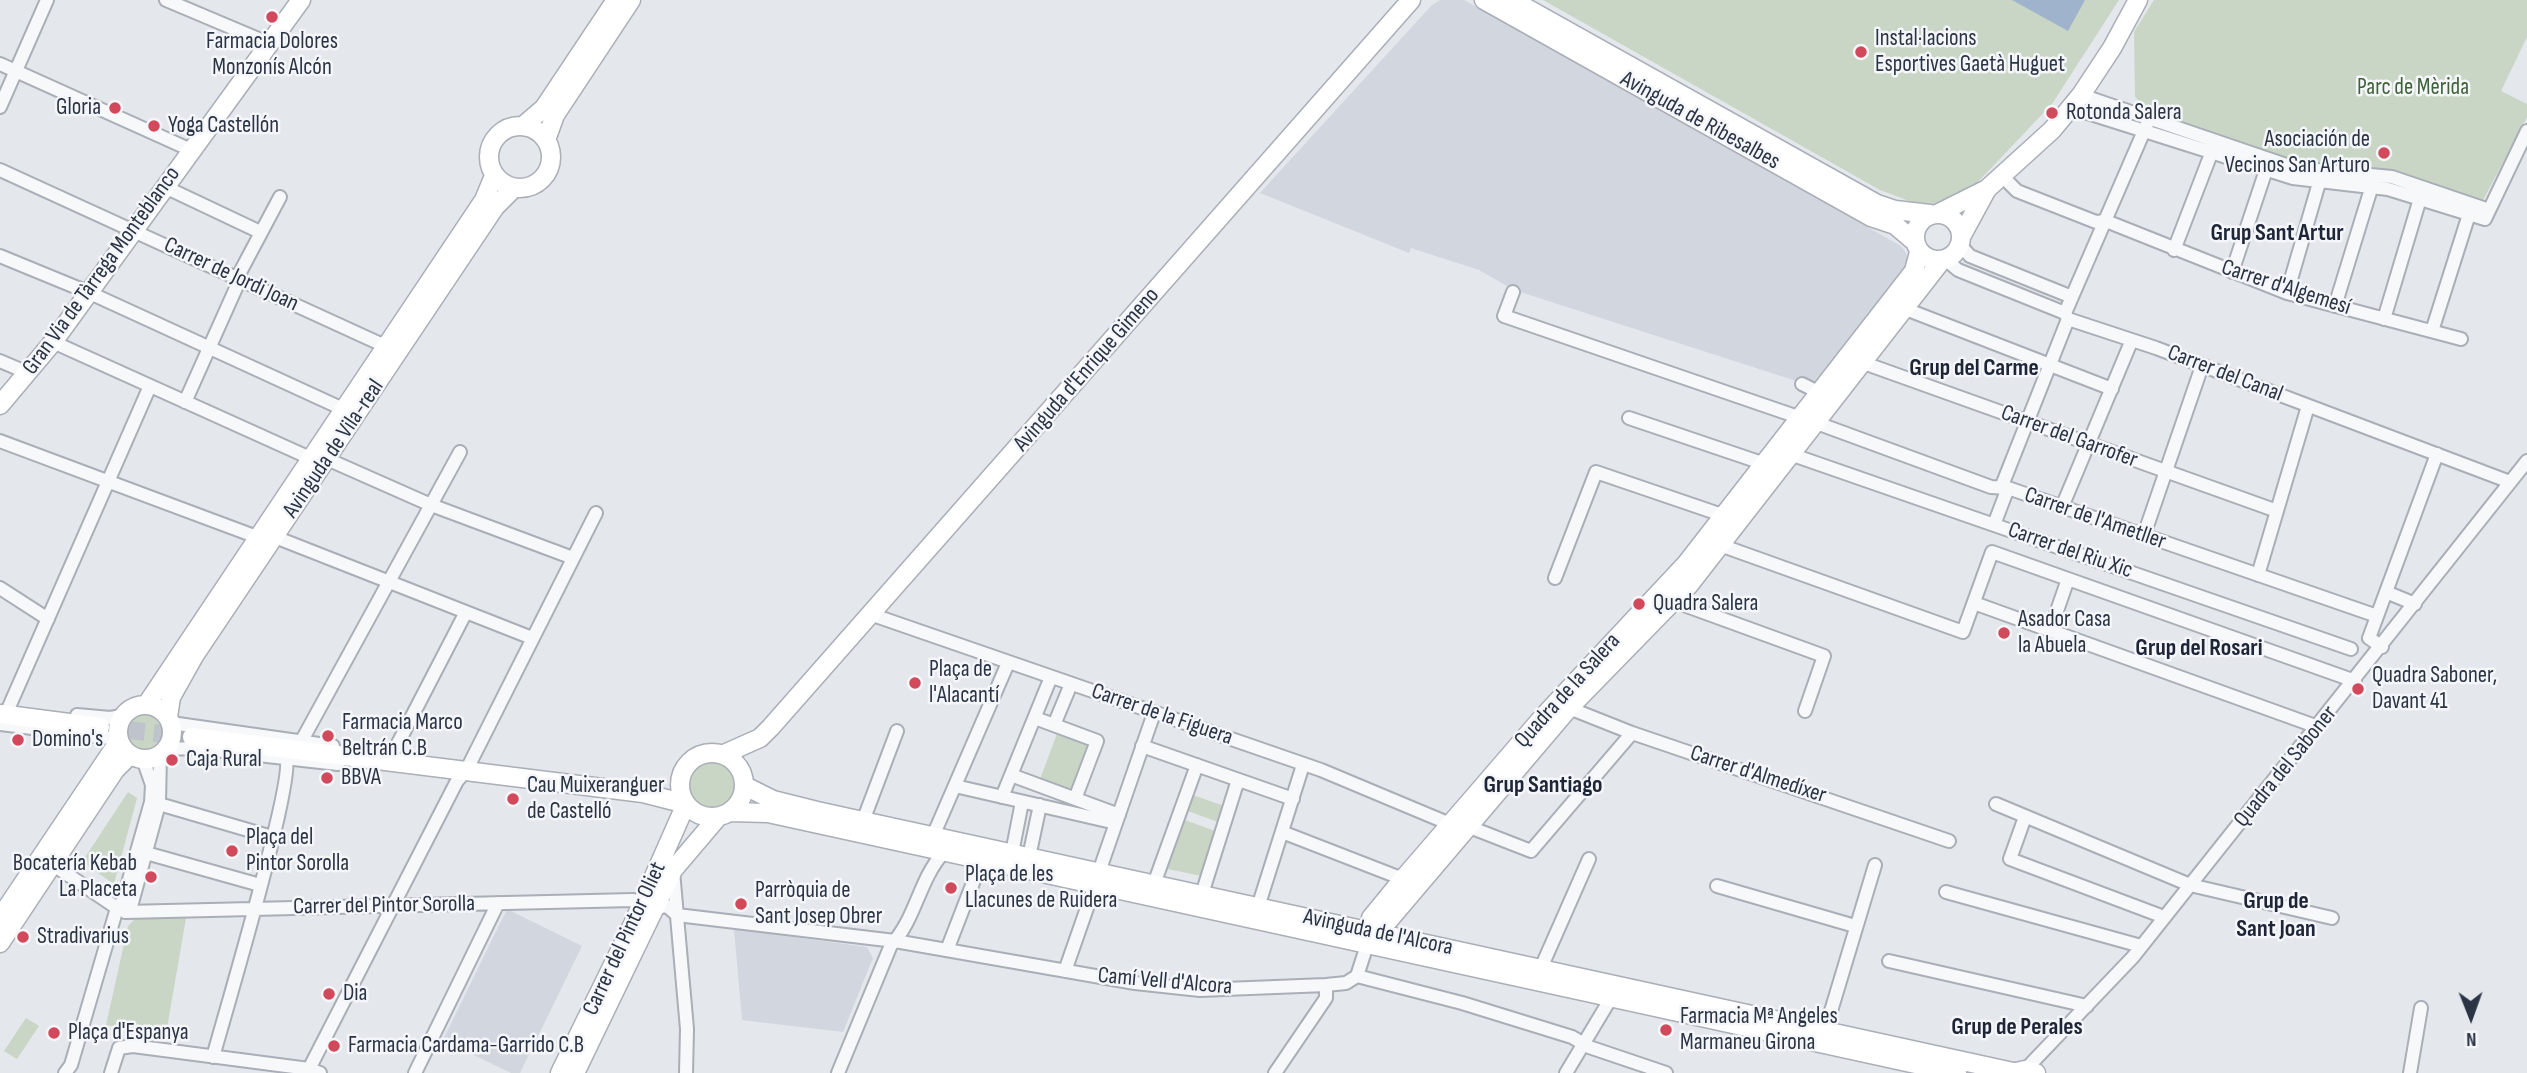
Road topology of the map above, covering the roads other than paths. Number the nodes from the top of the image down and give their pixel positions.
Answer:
1 (47, 0) edge
2 (166, 0) edge
3 (301, 0) edge
4 (616, 0) edge
5 (631, 0) edge
6 (1412, 0) edge
7 (1484, 0) edge
8 (1511, 0) edge
9 (2138, 0) edge
10 (2151, 0) edge
11 (268, 43) junction
12 (2112, 48) junction
13 (0, 64) edge
14 (16, 71) junction
15 (2076, 102) junction
16 (0, 107) edge
17 (2146, 125) junction
18 (523, 126) junction
19 (2527, 131) edge
20 (546, 140) junction
21 (2213, 147) junction
22 (191, 150) junction
23 (2268, 165) junction
24 (0, 170) edge
25 (494, 176) junction
26 (2002, 176) junction
27 (2320, 176) junction
28 (2374, 181) junction
29 (165, 187) junction
30 (514, 188) junction
31 (1987, 190) junction
32 (2422, 193) junction
33 (280, 197) dead end
34 (2471, 209) junction
35 (1934, 214) junction
36 (2106, 221) junction
37 (134, 231) junction
38 (258, 231) dead end
39 (1961, 240) junction
40 (1917, 247) junction
41 (2174, 250) junction
42 (0, 256) edge
43 (1943, 260) junction
44 (2232, 272) junction
45 (239, 279) junction
46 (1513, 292) dead end
47 (90, 293) junction
48 (2287, 293) junction
49 (2073, 297) junction
50 (2336, 306) junction
51 (1903, 308) junction
52 (2067, 316) junction
53 (2385, 319) junction
54 (2432, 331) junction
55 (2461, 339) dead end
56 (53, 342) junction
57 (2131, 342) junction
58 (385, 346) junction
59 (209, 348) junction
60 (1857, 357) junction
61 (0, 361) edge
62 (2050, 365) junction
63 (2202, 366) junction
64 (27, 373) junction
65 (1802, 384) dead end
66 (150, 386) junction
67 (2112, 389) junction
68 (1820, 393) junction
69 (185, 402) junction
70 (0, 405) edge
71 (2308, 406) junction
72 (343, 408) junction
73 (1629, 418) dead end
74 (1808, 420) junction
75 (2027, 422) junction
76 (0, 441) edge
77 (2090, 444) junction
78 (460, 452) dead end
79 (1790, 454) junction
80 (2437, 454) junction
81 (319, 458) junction
82 (2527, 461) edge
83 (1771, 467) junction
84 (2166, 471) junction
85 (109, 480) junction
86 (2511, 482) junction
87 (2004, 488) junction
88 (431, 505) junction
89 (2063, 507) junction
90 (2277, 510) junction
91 (596, 513) dead end
92 (1731, 518) junction
93 (1995, 522) dead end
94 (2144, 536) junction
95 (266, 537) junction
96 (1720, 545) junction
97 (573, 558) junction
98 (2258, 575) junction
99 (1555, 578) dead end
100 (2068, 579) junction
101 (1683, 580) junction
102 (389, 582) junction
103 (0, 588) edge
104 (2386, 592) junction
105 (1667, 596) junction
106 (1974, 603) junction
107 (2415, 604) junction
108 (466, 612) junction
109 (870, 614) junction
110 (2377, 616) junction
111 (48, 619) junction
112 (2050, 631) junction
113 (532, 638) junction
114 (2382, 647) junction
115 (2351, 649) dead end
116 (1008, 663) junction
117 (1051, 677) junction
118 (2355, 681) junction
119 (1071, 684) junction
120 (147, 704) junction
121 (1569, 708) junction
122 (3, 709) edge
123 (1805, 711) dead end
124 (1154, 713) junction
125 (122, 716) junction
126 (1035, 718) junction
127 (169, 720) junction
128 (0, 724) edge
129 (1055, 725) junction
130 (100, 727) tunnel mouth
131 (2318, 727) junction
132 (897, 731) dead end
133 (1632, 733) junction
134 (192, 737) tunnel mouth
135 (760, 738) junction
136 (301, 742) junction
137 (1142, 746) junction
138 (139, 750) junction
139 (393, 753) junction
140 (724, 754) junction
141 (286, 758) junction
142 (1197, 765) junction
143 (1303, 765) junction
144 (466, 771) junction
145 (1011, 775) junction
146 (679, 779) junction
147 (1238, 780) junction
148 (744, 781) junction
149 (955, 786) junction
150 (643, 793) junction
151 (1002, 797) junction
152 (1075, 799) junction
153 (1293, 799) junction
154 (1023, 802) junction
155 (159, 804) junction
156 (685, 804) junction
157 (1996, 804) dead end
158 (1040, 806) junction
159 (724, 814) junction
160 (2025, 817) junction
161 (1118, 819) junction
162 (863, 821) junction
163 (1459, 825) junction
164 (1282, 832) junction
165 (272, 837) junction
166 (1949, 841) dead end
167 (934, 851) junction
168 (146, 853) junction
169 (1021, 855) junction
170 (1589, 859) dead end
171 (52, 864) junction
172 (1875, 865) dead end
173 (673, 870) junction
174 (975, 875) dead end
175 (1097, 879) junction
176 (1403, 879) junction
177 (1154, 884) junction
178 (260, 885) junction
179 (2190, 885) junction
180 (1717, 886) dead end
181 (1946, 891) dead end
182 (1202, 894) junction
183 (498, 903) junction
184 (395, 905) junction
185 (648, 906) junction
186 (122, 907) junction
187 (1258, 907) junction
188 (254, 909) junction
189 (677, 915) junction
190 (2164, 917) junction
191 (0, 918) edge
192 (2332, 918) dead end
193 (1855, 926) junction
194 (1372, 936) junction
195 (895, 941) junction
196 (0, 943) edge
197 (2141, 946) junction
198 (947, 950) junction
199 (1889, 961) dead end
200 (1541, 968) junction
201 (1065, 971) junction
202 (1357, 976) junction
203 (1326, 985) junction
204 (1611, 998) junction
205 (2087, 1006) junction
206 (2421, 1008) dead end
207 (1825, 1031) junction
208 (1584, 1043) junction
209 (214, 1057) junction
210 (2026, 1071) edge
211 (312, 1072) edge
212 (65, 1073) edge
213 (111, 1073) edge
214 (415, 1073) edge
215 (560, 1073) edge
216 (575, 1073) edge
217 (686, 1073) edge
218 (838, 1073) edge
219 (1275, 1073) edge
220 (1566, 1073) edge
221 (1666, 1073) edge
222 (1957, 1073) edge
223 (2410, 1073) edge

1 - 14 street
2 - 11 street
3 - 11 main road, Gran Via de Tàrrega Monteblanco
4 - 18 main road
5 - 20 main road
6 - 109 main road, Avinguda d'Enrique Gimeno
7 - 40 main road, Avinguda de Ribesalbes
8 - 35 main road, Avinguda de Ribesalbes
9 - 12 main road
10 - 12 main road
11 - 22 main road, Gran Via de Tàrrega Monteblanco
12 - 15 main road
13 - 14 street
14 - 16 street
14 - 22 street
15 - 17 street
15 - 26 main road
17 - 21 street
17 - 36 street
18 - 20 main road
18 - 25 main road
19 - 34 street
20 - 30 main road
21 - 23 street
21 - 41 street
22 - 29 main road, Gran Via de Tàrrega Monteblanco
23 - 27 street
23 - 44 street
24 - 37 street, Carrer de Jordi Joan
25 - 30 main road
25 - 58 main road, Avinguda de Vila-real
26 - 31 main road
26 - 36 street, Carrer d'Algemesí
27 - 28 street
27 - 48 street
28 - 32 street
28 - 50 street
29 - 37 main road, Gran Via de Tàrrega Monteblanco
29 - 38 street
30 - 81 main road, Avinguda de Vila-real
31 - 35 main road
31 - 39 main road
32 - 34 street
32 - 53 street
33 - 45 street
34 - 54 street
35 - 39 main road
35 - 40 main road
36 - 41 street, Carrer d'Algemesí
36 - 49 street
37 - 45 street, Carrer de Jordi Joan
37 - 47 main road, Gran Via de Tàrrega Monteblanco
39 - 43 main road
39 - 49 street
40 - 43 main road
40 - 60 main road, Quadra de la Salera
41 - 44 street, Carrer d'Algemesí
42 - 47 street
43 - 51 main road, Quadra de la Salera
43 - 52 street, Carrer del Canal
44 - 48 street, Carrer d'Algemesí
45 - 58 street, Carrer de Jordi Joan
45 - 59 street
46 - 74 street, Carrer de l'Ametller
47 - 56 main road, Gran Via de Tàrrega Monteblanco
47 - 59 street
48 - 50 street, Carrer d'Algemesí
49 - 52 street
50 - 53 street, Carrer d'Algemesí
51 - 60 main road, Quadra de la Salera
51 - 62 street
52 - 57 street, Carrer del Canal
52 - 62 street
53 - 54 street, Carrer d'Algemesí
54 - 55 street, Carrer d'Algemesí
56 - 64 main road, Gran Via de Tàrrega Monteblanco
56 - 66 street
57 - 63 street, Carrer del Canal
57 - 67 street
58 - 72 main road, Avinguda de Vila-real
59 - 69 street
59 - 72 street
60 - 68 main road, Quadra de la Salera
60 - 74 main road, Quadra de la Salera
60 - 75 street, Carrer del Garrofer
61 - 64 street
62 - 67 street
62 - 75 street
63 - 71 street, Carrer del Canal
63 - 84 street
64 - 70 main road, Gran Via de Tàrrega Monteblanco
65 - 68 street
66 - 69 street
66 - 85 street
67 - 77 street
68 - 74 main road, Quadra de la Salera
69 - 81 street
71 - 80 street, Carrer del Canal
71 - 90 street
72 - 81 main road, Avinguda de Vila-real
73 - 83 street
74 - 79 main road, Quadra de la Salera
74 - 83 main road, Quadra de la Salera
74 - 87 street, Carrer de l'Ametller
75 - 77 street, Carrer del Garrofer
75 - 87 street
76 - 85 street
77 - 84 street, Carrer del Garrofer
77 - 89 street
78 - 88 street
79 - 83 main road, Quadra de la Salera
79 - 115 street, Carrer del Riu Xic
80 - 86 street, Carrer del Canal
80 - 104 street
81 - 88 street
81 - 95 main road, Avinguda de Vila-real
82 - 86 street, Quadra del Saboner
83 - 92 main road, Quadra de la Salera
84 - 90 street, Carrer del Garrofer
84 - 94 street
85 - 95 street
85 - 111 street
86 - 107 street, Quadra del Saboner
87 - 89 street, Carrer de l'Ametller
87 - 93 street
88 - 97 street
88 - 102 street
89 - 94 street, Carrer de l'Ametller
90 - 98 street
91 - 97 street
92 - 96 main road, Quadra de la Salera
92 - 99 street
92 - 101 main road, Quadra de la Salera
94 - 98 street, Carrer de l'Ametller
95 - 102 street
95 - 120 main road, Avinguda de Vila-real
95 - 127 main road, Avinguda de Vila-real
96 - 101 main road, Quadra de la Salera
96 - 106 street
97 - 113 street
98 - 110 street, Carrer de l'Ametller
100 - 106 street
100 - 112 street
100 - 118 street
101 - 105 main road, Quadra de la Salera
102 - 108 street
102 - 136 street
103 - 111 street
104 - 107 street
104 - 110 street
105 - 121 main road, Quadra de la Salera
105 - 123 street
105 - 163 main road, Quadra de la Salera
106 - 112 street
107 - 114 street, Quadra del Saboner
108 - 113 street
108 - 139 street
109 - 116 street, Carrer de la Figuera
109 - 135 main road, Avinguda d'Enrique Gimeno
110 - 114 street
111 - 122 street
112 - 131 street
113 - 144 street
114 - 118 street, Quadra del Saboner
116 - 117 street, Carrer de la Figuera
116 - 149 street
117 - 119 street, Carrer de la Figuera
117 - 126 street
118 - 131 street, Quadra del Saboner
119 - 124 street, Carrer de la Figuera
119 - 129 street
120 - 125 main road
120 - 127 main road
121 - 133 street, Carrer d'Almedíxer
121 - 163 main road, Quadra de la Salera
122 - 125 street
122 - 130 main road
124 - 137 street
124 - 143 street, Carrer de la Figuera
125 - 138 main road
126 - 129 street
126 - 145 street
127 - 136 street
127 - 138 main road
128 - 138 street
129 - 152 street
131 - 179 street, Quadra del Saboner
132 - 162 street
133 - 163 street, Carrer de la Figuera
133 - 166 street, Carrer d'Almedíxer
134 - 144 main road
135 - 140 main road, Avinguda d'Enrique Gimeno
135 - 148 main road, Avinguda d'Enrique Gimeno
136 - 139 street
137 - 142 street
137 - 161 street
138 - 141 street
138 - 155 street
138 - 171 main road
138 - 186 street
138 - 191 main road
139 - 144 street
140 - 146 main road
140 - 148 main road
141 - 144 street
141 - 165 street
142 - 147 street
142 - 177 street
143 - 153 street
143 - 163 street, Carrer de la Figuera
144 - 150 main road
144 - 184 street
145 - 151 street
145 - 152 street
146 - 150 main road
146 - 156 main road
147 - 153 street
147 - 182 street
148 - 159 main road
148 - 162 main road, Avinguda de l'Alcora
149 - 151 street
149 - 167 street
150 - 156 main road
151 - 154 street
152 - 161 street
153 - 164 street
154 - 158 street
154 - 169 street
155 - 165 street
155 - 168 street
156 - 159 main road
156 - 185 main road, Carrer del Pintor Oliet
157 - 160 street
158 - 161 street
158 - 169 street
159 - 167 main road, Avinguda de l'Alcora
159 - 173 main road, Carrer del Pintor Oliet
160 - 179 street
160 - 190 street
161 - 175 street
162 - 167 main road, Avinguda de l'Alcora
163 - 176 main road, Quadra de la Salera
163 - 194 main road, Quadra de la Salera
164 - 176 street
164 - 187 street
165 - 178 street
167 - 169 main road, Avinguda de l'Alcora
167 - 175 main road, Avinguda de l'Alcora
167 - 195 street
168 - 178 street
168 - 186 street
169 - 175 main road, Avinguda de l'Alcora
170 - 200 street
171 - 186 street
171 - 196 main road
172 - 193 street
173 - 185 main road, Carrer del Pintor Oliet
173 - 189 street
174 - 198 street
175 - 177 main road, Avinguda de l'Alcora
175 - 194 main road, Avinguda de l'Alcora
175 - 201 street
176 - 194 main road, Quadra de la Salera
177 - 182 main road, Avinguda de l'Alcora
178 - 188 street
179 - 190 street, Quadra del Saboner
179 - 192 street
180 - 193 street
181 - 197 street
182 - 187 main road, Avinguda de l'Alcora
183 - 184 street, Carrer del Pintor Sorolla
183 - 185 street, Carrer del Pintor Sorolla
183 - 214 street
184 - 188 street, Carrer del Pintor Sorolla
184 - 211 street
185 - 189 street, Camí Vell d'Alcora
185 - 215 main road, Carrer del Pintor Oliet
185 - 216 main road, Carrer del Pintor Oliet
186 - 188 street, Carrer del Pintor Sorolla
186 - 212 street
187 - 194 main road, Avinguda de l'Alcora
188 - 209 street
189 - 195 street, Camí Vell d'Alcora
189 - 217 street
190 - 197 street, Quadra del Saboner
193 - 207 street
194 - 200 main road, Avinguda de l'Alcora
194 - 202 street
194 - 204 main road, Avinguda de l'Alcora
195 - 198 street, Camí Vell d'Alcora
195 - 218 street
197 - 205 street, Quadra del Saboner
198 - 201 street, Camí Vell d'Alcora
199 - 205 street
200 - 207 main road, Avinguda de l'Alcora
201 - 203 street, Camí Vell d'Alcora
202 - 203 street, Camí Vell d'Alcora
202 - 208 street
203 - 219 street
204 - 208 street
204 - 222 main road, Avinguda de l'Alcora
205 - 210 street, Quadra del Saboner
206 - 223 street
207 - 210 main road, Avinguda de l'Alcora
208 - 220 street
208 - 221 street
209 - 211 street
209 - 213 street

